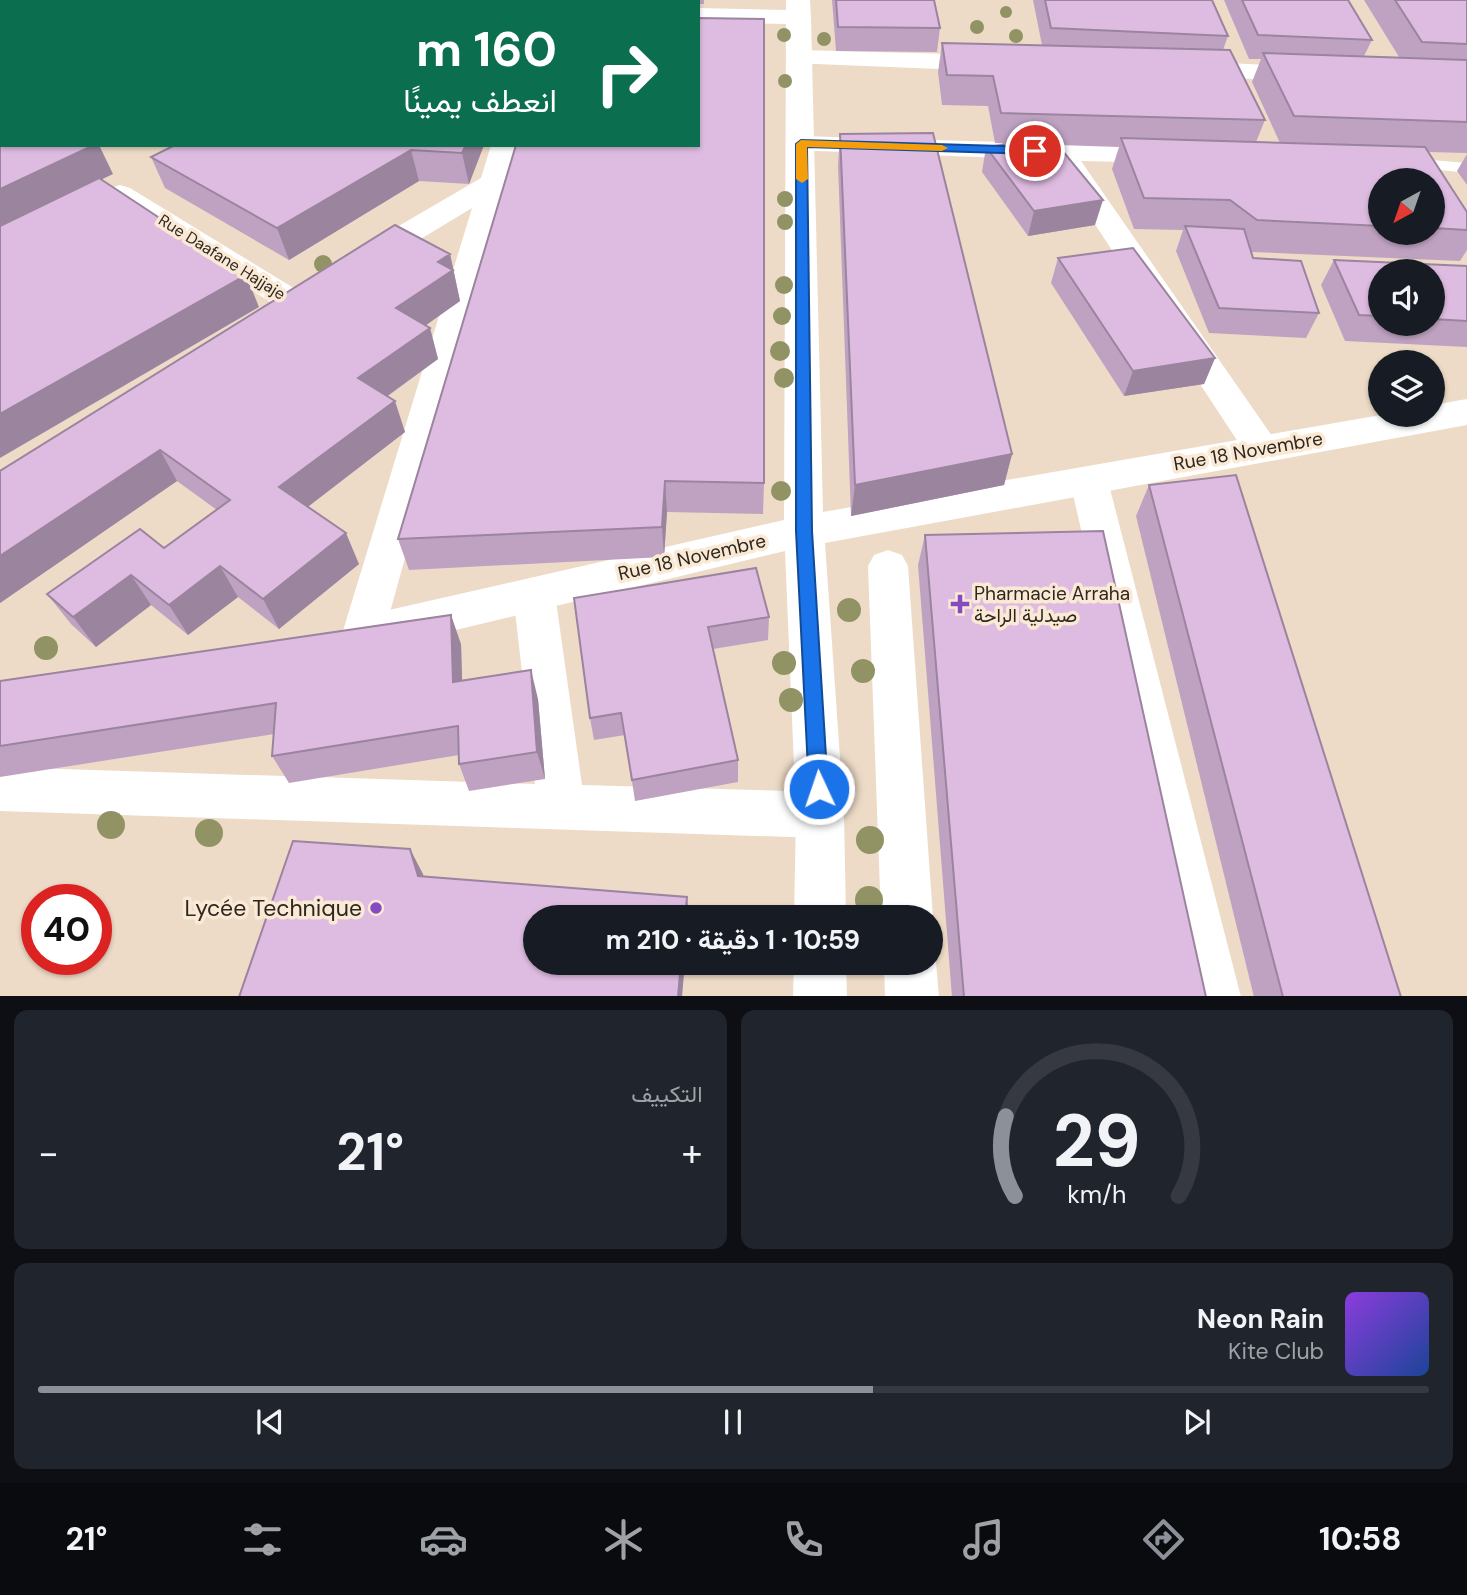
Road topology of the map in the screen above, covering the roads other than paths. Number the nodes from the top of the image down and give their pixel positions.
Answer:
1 (799, 8) edge
2 (700, 15) edge
3 (799, 58) junction
4 (1225, 58) junction
5 (1021, 64) edge
6 (1160, 68) edge
7 (1336, 76) edge
8 (1240, 95) edge
9 (801, 144) junction
10 (504, 147) edge
11 (1062, 151) junction
12 (1199, 156) edge
13 (1406, 162) joint
14 (1467, 168) edge
15 (495, 182) junction
16 (1448, 190) edge
17 (95, 197) edge
18 (1467, 412) edge
19 (1261, 447) junction
20 (1089, 481) junction
21 (804, 531) junction
22 (888, 566) dead end
23 (534, 594) junction
24 (363, 634) junction
25 (322, 641) edge
26 (0, 789) edge
27 (561, 806) junction
28 (820, 815) junction
29 (820, 905) edge
30 (906, 905) edge
31 (820, 975) edge
32 (911, 975) edge
33 (820, 996) edge
34 (912, 996) edge
35 (1214, 996) edge

1 - 2 street
1 - 3 street
3 - 5 street
3 - 9 street
4 - 6 street
4 - 7 street
4 - 8 street
9 - 11 street
9 - 21 street
10 - 15 street
11 - 12 street
11 - 19 street
13 - 14 lane
13 - 16 street
15 - 17 street, Rue Daafane Hajjaje
15 - 24 street
18 - 19 street, Rue 18 Novembre
19 - 20 street, Rue 18 Novembre
20 - 21 street, Rue 18 Novembre
20 - 35 street
21 - 23 street, Rue 18 Novembre
21 - 28 street
22 - 30 street
23 - 24 street, Rue 18 Novembre
23 - 27 street
24 - 25 street, Rue 18 Novembre
26 - 27 street
27 - 28 street
28 - 29 street
31 - 33 street
32 - 34 street

